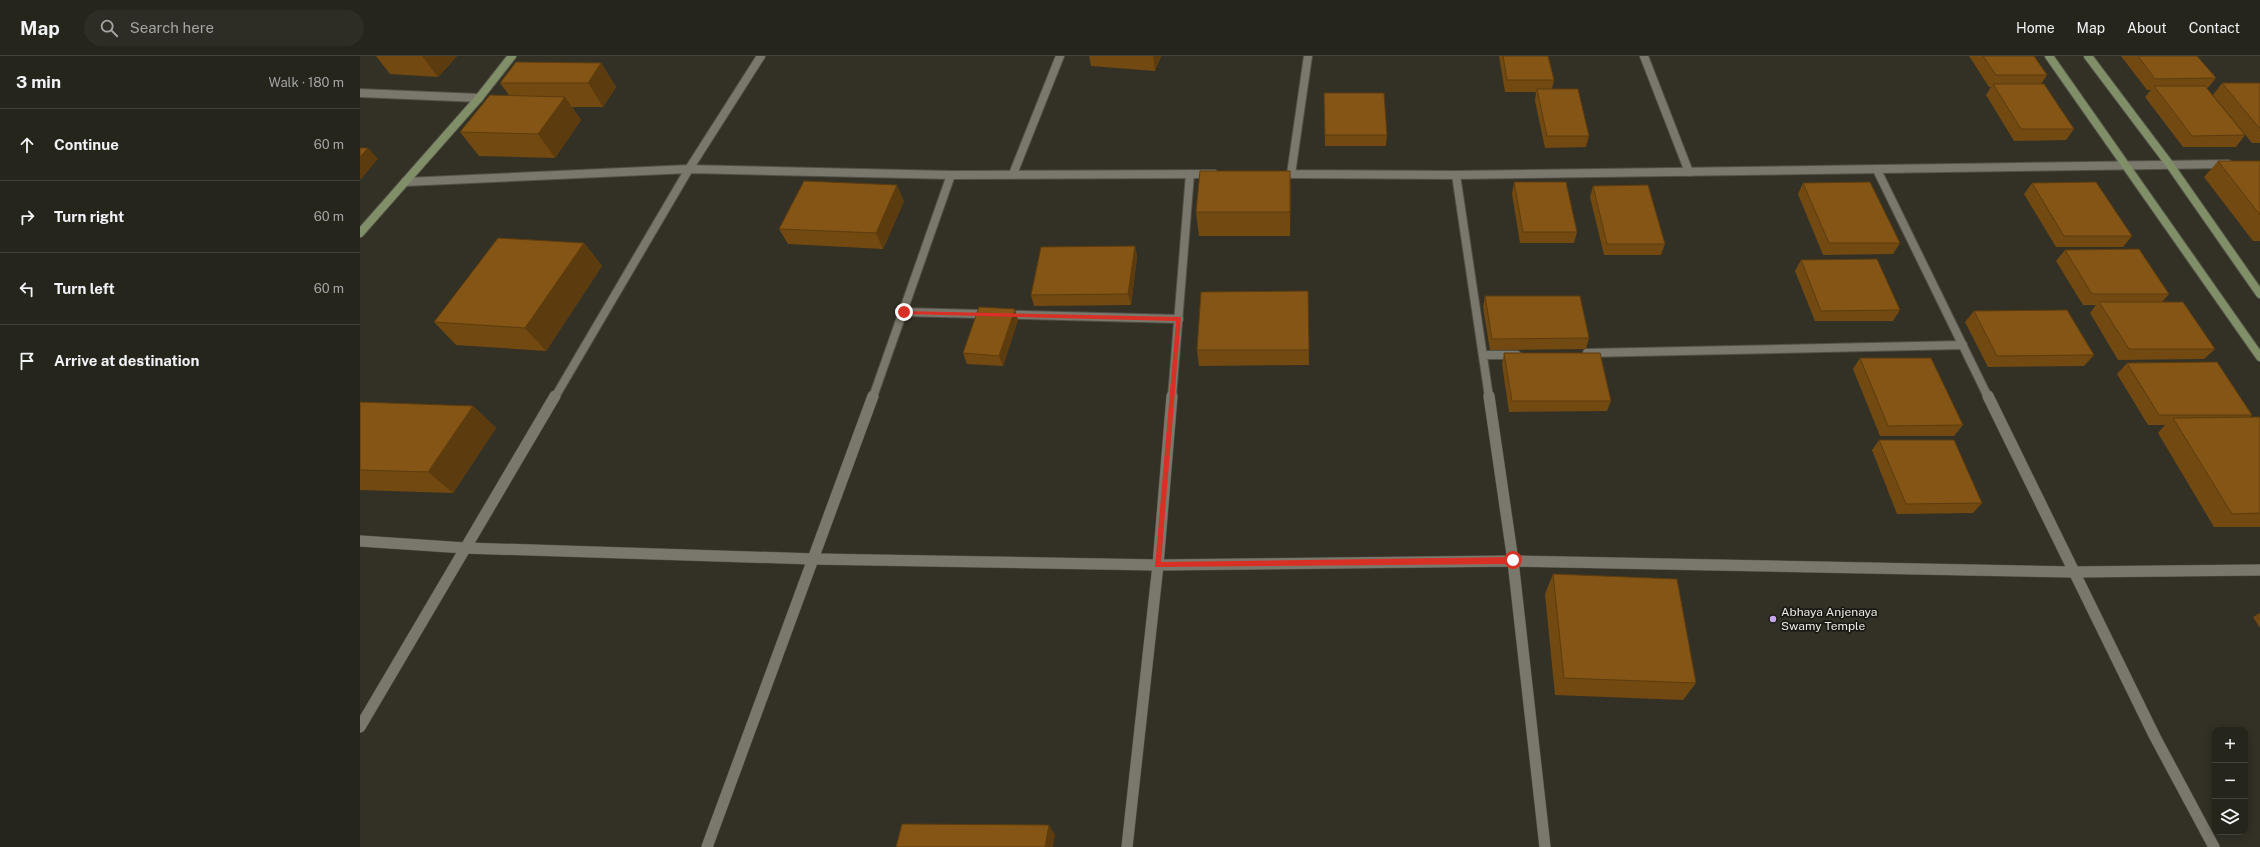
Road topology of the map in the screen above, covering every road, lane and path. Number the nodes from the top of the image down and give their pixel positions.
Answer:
1 (512, 56) edge
2 (761, 56) edge
3 (1060, 56) edge
4 (1308, 56) edge
5 (1644, 56) edge
6 (2049, 56) edge
7 (2088, 56) edge
8 (360, 94) edge
9 (479, 98) junction
10 (2238, 164) edge
11 (2170, 166) junction
12 (2126, 167) junction
13 (689, 168) junction
14 (1877, 170) junction
15 (1689, 172) junction
16 (1013, 174) junction
17 (1190, 174) junction
18 (1221, 174) edge
19 (951, 175) junction
20 (1456, 175) junction
21 (405, 182) junction
22 (360, 233) edge
23 (2260, 294) edge
24 (904, 312) junction
25 (1179, 319) junction
26 (1963, 345) junction
27 (1577, 353) edge
28 (1530, 354) edge
29 (1483, 355) junction
30 (2260, 357) edge
31 (360, 540) edge
32 (465, 548) junction
33 (814, 559) junction
34 (1513, 560) junction
35 (1158, 565) junction
36 (2260, 570) edge
37 (2073, 572) junction
38 (360, 727) edge
39 (707, 847) edge
40 (1127, 847) edge
41 (1545, 847) edge
42 (2214, 847) edge

1 - 9 main road
2 - 13 street
3 - 16 street
4 - 20 street
5 - 15 street
6 - 12 main road
7 - 11 main road
8 - 9 street
9 - 21 main road
10 - 11 street
11 - 12 street
11 - 23 main road
12 - 14 street
12 - 30 main road
13 - 19 street
13 - 21 street
13 - 32 street
14 - 15 street
14 - 26 street
15 - 20 street
16 - 17 street
16 - 19 street
17 - 18 street
17 - 25 street
19 - 24 street
20 - 29 street
21 - 22 main road
24 - 25 street
24 - 33 street
25 - 35 street
26 - 27 street
26 - 37 street
28 - 29 street
29 - 34 street
31 - 32 street
32 - 33 street
32 - 38 street
33 - 35 street
33 - 39 street
34 - 35 street
34 - 37 street
34 - 41 street
35 - 40 street
36 - 37 street
37 - 42 street

